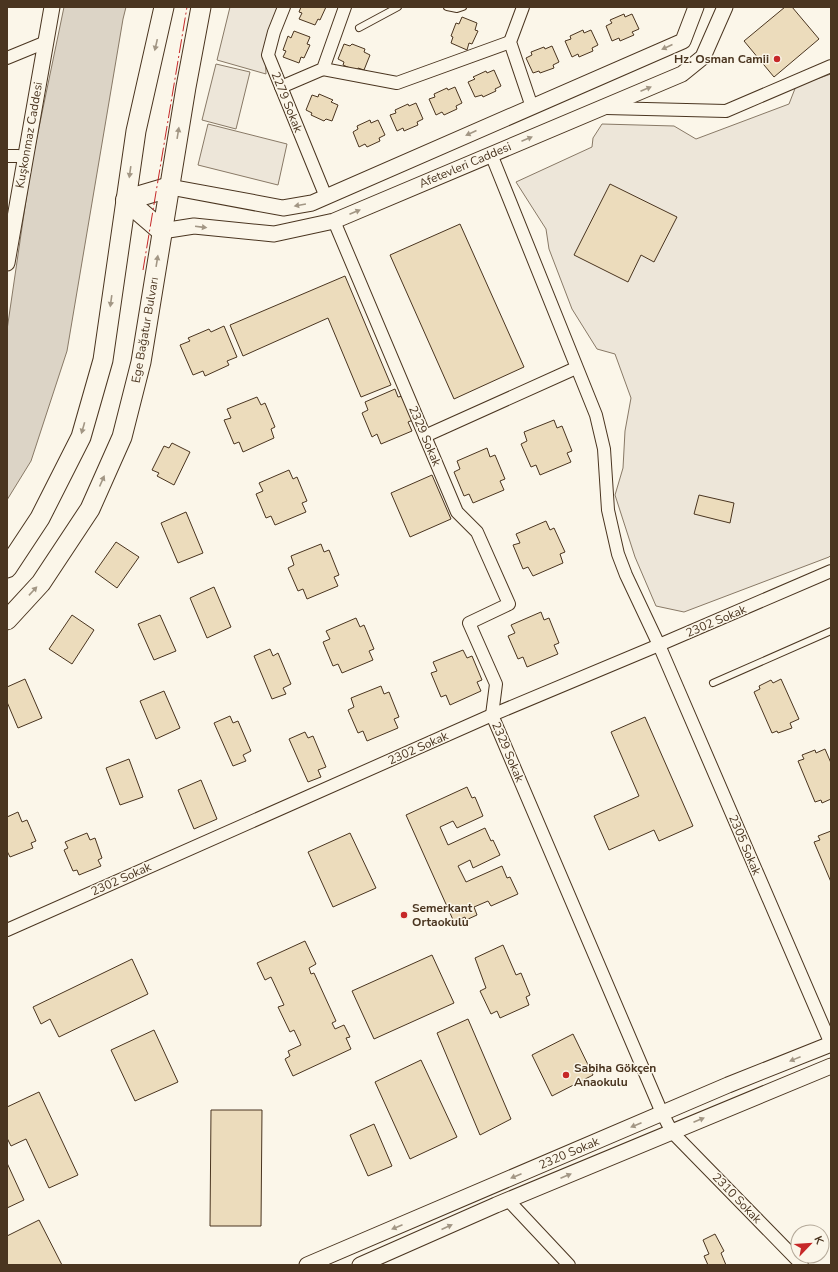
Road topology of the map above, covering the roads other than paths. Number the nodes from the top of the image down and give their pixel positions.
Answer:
1 (52, 7) edge
2 (164, 7) edge
3 (201, 7) edge
4 (284, 7) edge
5 (345, 7) edge
6 (398, 7) edge
7 (446, 7) edge
8 (463, 7) edge
9 (523, 7) edge
10 (696, 7) edge
11 (725, 7) edge
12 (359, 28) dead end
13 (46, 42) junction
14 (510, 42) junction
15 (7, 58) edge
16 (831, 66) edge
17 (323, 69) junction
18 (281, 87) junction
19 (532, 107) junction
20 (601, 108) junction
21 (491, 154) junction
22 (7, 156) edge
23 (25, 158) junction
24 (170, 187) junction
25 (326, 197) junction
26 (126, 200) junction
27 (334, 221) junction
28 (162, 231) junction
29 (7, 263) edge
30 (576, 368) junction
31 (425, 436) junction
32 (7, 568) edge
33 (831, 572) edge
34 (7, 620) edge
35 (831, 631) edge
36 (659, 645) junction
37 (713, 683) dead end
38 (492, 715) junction
39 (7, 930) edge
40 (831, 1044) edge
41 (831, 1066) edge
42 (662, 1113) junction
43 (672, 1132) junction
44 (508, 1200) junction
45 (367, 1264) edge
46 (307, 1265) edge
47 (570, 1265) edge
48 (802, 1265) edge

1 - 13 street, Kuşkonmaz Caddesi
2 -> 26 main road
24 -> 3 main road, Ege Bağatur Bulvarı
4 - 18 street, 2279 Sokak
5 - 17 street
6 - 12 lane
7 - 8 lane
9 - 14 street
10 -> 19 street
20 -> 11 street, Afetevleri Caddesi
13 - 15 street
13 - 23 street, Kuşkonmaz Caddesi
14 - 17 street
14 - 19 street
16 - 20 street
17 - 18 street
18 - 25 street, 2279 Sokak
19 -> 25 street
21 -> 20 street, Afetevleri Caddesi
27 -> 21 street, Afetevleri Caddesi
21 - 30 street, 2305 Sokak
22 - 23 street
23 - 29 street, Kuşkonmaz Caddesi
25 -> 24 street
24 - 26 highway
24 - 28 main road, Ege Bağatur Bulvarı
26 - 28 highway
26 -> 32 main road
28 -> 27 street, Afetevleri Caddesi
27 - 31 street, 2329 Sokak
34 -> 28 main road, Ege Bağatur Bulvarı
30 - 31 street
30 - 36 street, 2305 Sokak
31 - 38 street, 2329 Sokak
33 - 36 street, 2302 Sokak
35 - 37 lane
36 - 38 street, 2302 Sokak
36 - 40 street, 2305 Sokak
38 - 39 street, 2302 Sokak
38 - 42 street, 2329 Sokak
40 -> 42 street, 2320 Sokak
43 -> 41 street, 2320 Sokak
42 - 43 street, 2329 Sokak
42 -> 46 street, 2320 Sokak
44 -> 43 street, 2320 Sokak
43 - 48 street, 2310 Sokak
45 -> 44 street, 2320 Sokak
44 - 47 street

